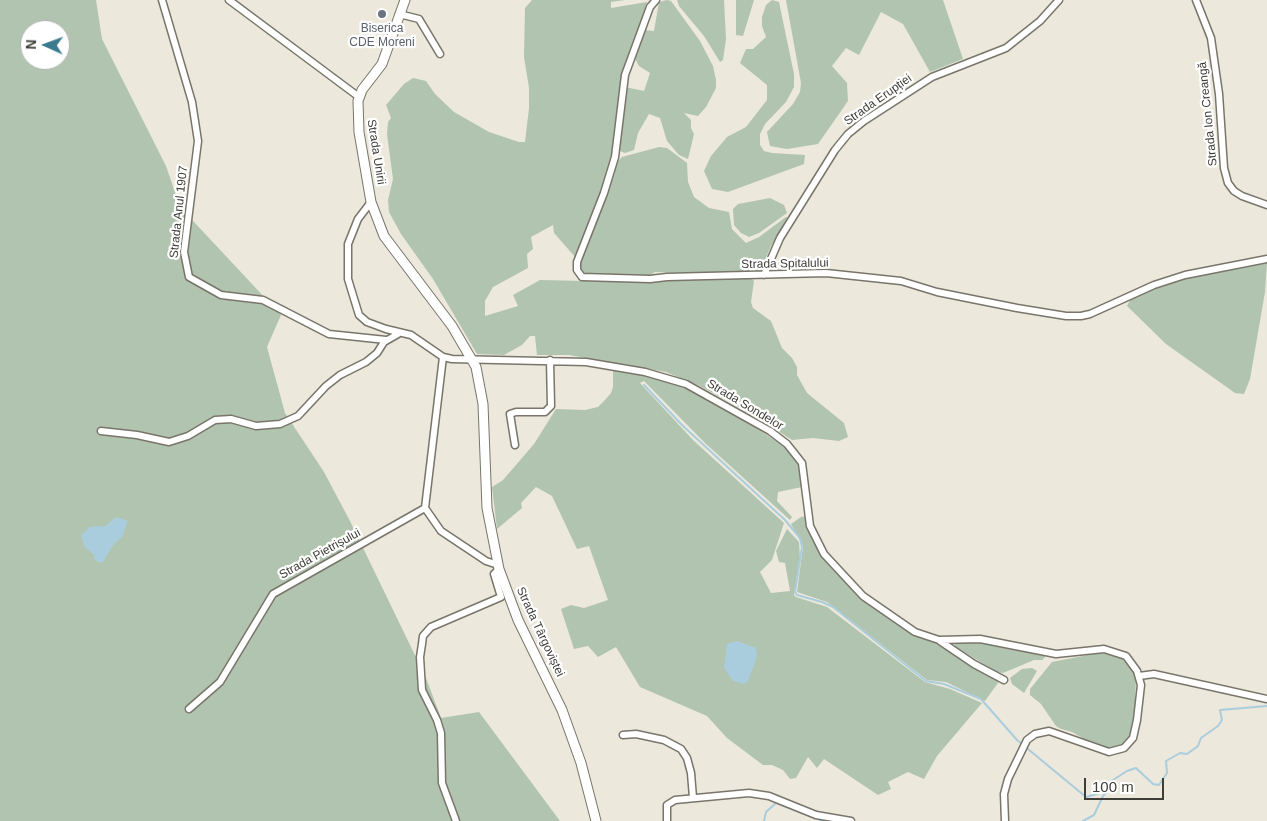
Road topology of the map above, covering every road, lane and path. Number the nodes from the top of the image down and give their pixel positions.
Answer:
1 (162, 0) edge
2 (229, 0) edge
3 (405, 0) edge
4 (656, 0) edge
5 (1058, 0) edge
6 (1196, 0) edge
7 (399, 14) junction
8 (440, 54) dead end
9 (359, 97) junction
10 (371, 202) junction
11 (1267, 205) edge
12 (1267, 259) edge
13 (764, 275) junction
14 (400, 333) junction
15 (386, 340) junction
16 (443, 357) junction
17 (550, 360) junction
18 (473, 361) junction
19 (101, 431) dead end
20 (515, 445) dead end
21 (425, 508) junction
22 (499, 567) junction
23 (504, 595) junction
24 (939, 640) junction
25 (1138, 676) junction
26 (1004, 680) dead end
27 (1267, 699) edge
28 (188, 709) dead end
29 (623, 735) dead end
30 (693, 798) junction
31 (456, 821) edge
32 (596, 821) edge
33 (667, 821) edge
34 (851, 821) edge
35 (1005, 821) edge

1 - 15 street, Strada Anul 1907
2 - 9 street
3 - 7 main road
4 - 13 street, Strada Spitalului
5 - 13 street, Strada Erupției
6 - 11 street, Strada Ion Creangă
7 - 8 street
7 - 9 main road
9 - 10 main road, Strada Unirii
10 - 14 street
10 - 18 main road, Strada Unirii
12 - 13 street, Strada Spitalului
14 - 15 street
14 - 16 street
15 - 19 street
16 - 18 street
16 - 21 street
17 - 18 street, Strada Sondelor
17 - 20 street
17 - 24 street, Strada Sondelor
18 - 22 main road, Strada Târgoviștei
21 - 22 street
21 - 28 street, Strada Pietrișului
22 - 23 main road, Strada Târgoviștei
23 - 31 street
23 - 32 main road, Strada Târgoviștei
24 - 25 street, Strada Sondelor
24 - 26 street
25 - 27 street
25 - 35 street, Strada Sondelor
29 - 30 street
30 - 33 street
30 - 34 street

